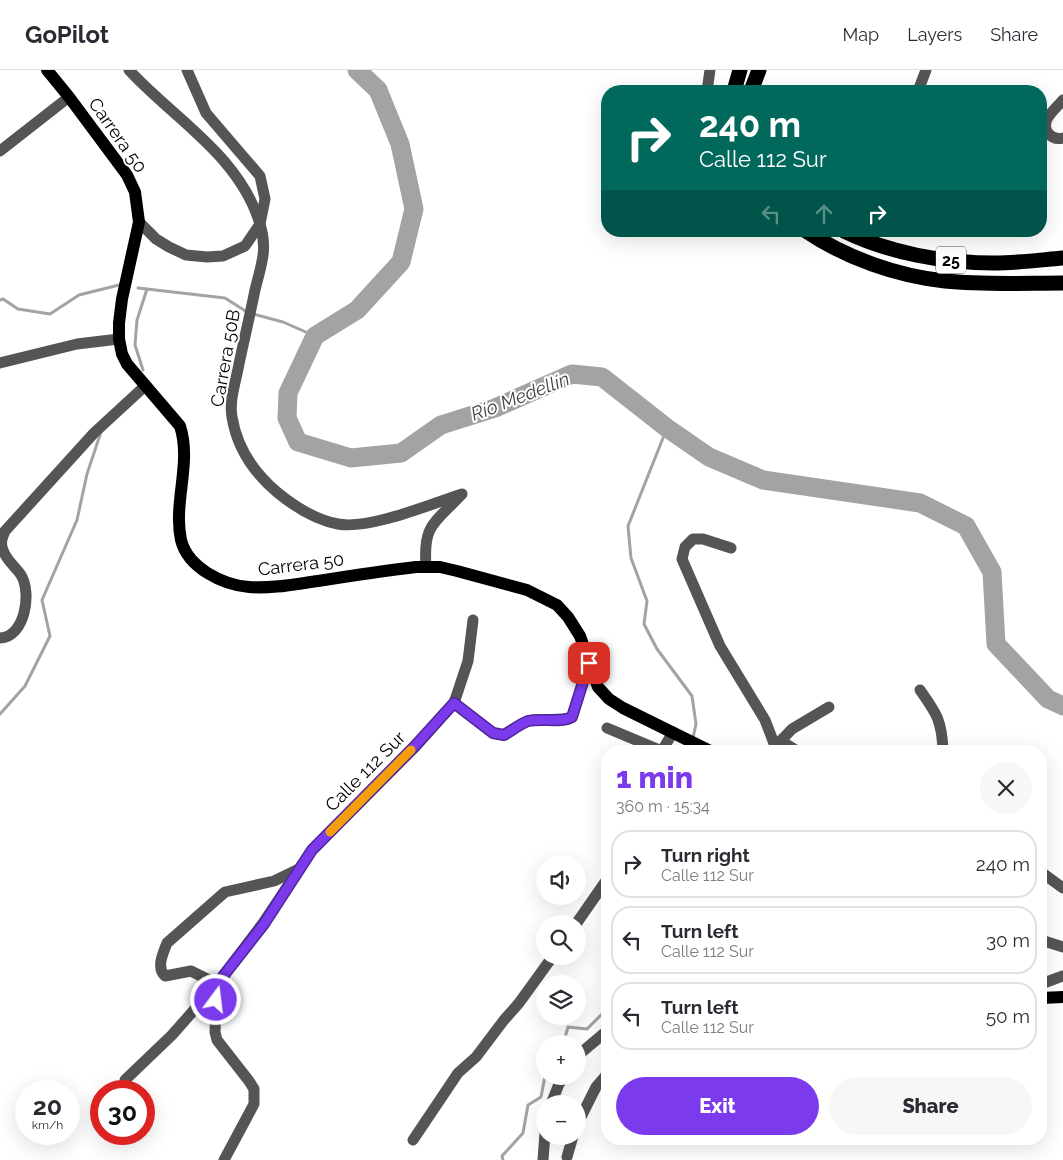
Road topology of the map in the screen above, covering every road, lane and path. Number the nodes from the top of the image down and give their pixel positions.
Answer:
1 (47, 70) edge
2 (129, 70) edge
3 (187, 70) edge
4 (710, 70) edge
5 (740, 70) edge
6 (759, 70) edge
7 (926, 70) edge
8 (709, 85) edge
9 (736, 85) edge
10 (753, 85) edge
11 (920, 85) edge
12 (69, 97) junction
13 (1063, 100) edge
14 (1047, 119) edge
15 (1047, 132) edge
16 (1063, 138) edge
17 (0, 151) edge
18 (139, 222) junction
19 (260, 224) junction
20 (814, 237) edge
21 (862, 237) edge
22 (1063, 258) edge
23 (1063, 284) edge
24 (119, 339) junction
25 (0, 363) edge
26 (145, 386) junction
27 (731, 548) dead end
28 (426, 567) junction
29 (473, 620) dead end
30 (0, 638) edge
31 (589, 663) junction
32 (920, 690) dead end
33 (454, 703) junction
34 (829, 707) dead end
35 (607, 728) dead end
36 (673, 732) junction
37 (648, 745) edge
38 (665, 745) edge
39 (699, 745) edge
40 (776, 745) edge
41 (777, 745) edge
42 (943, 745) edge
43 (300, 868) junction
44 (1047, 876) edge
45 (601, 888) edge
46 (1063, 888) edge
47 (582, 915) edge
48 (1047, 942) edge
49 (1063, 947) edge
50 (546, 965) edge
51 (1063, 976) edge
52 (1047, 982) edge
53 (217, 984) junction
54 (1063, 997) edge
55 (1047, 998) edge
56 (601, 1036) edge
57 (586, 1049) edge
58 (125, 1080) dead end
59 (601, 1081) edge
60 (586, 1107) edge
61 (414, 1140) dead end
62 (541, 1145) edge
63 (544, 1145) edge
64 (571, 1145) edge
65 (567, 1157) dead end
66 (224, 1160) edge
67 (535, 1160) edge
68 (543, 1160) edge

1 - 12 main road, Carrera 50
2 - 19 street, Carrera 50B
3 - 19 street
4 - 8 street
5 - 9 highway
6 - 10 highway
7 - 11 street
12 - 17 street
12 - 18 main road, Carrera 50
13 - 14 street
15 - 16 street
18 - 19 street
18 - 24 main road, Carrera 50
19 - 28 street, Carrera 50B
20 - 23 highway, 25
21 - 22 highway, 25
24 - 25 street
24 - 26 main road, Carrera 50
26 - 28 main road, Carrera 50
26 - 30 street
27 - 40 street
28 - 31 main road, Carrera 50
29 - 33 street
31 - 33 street
31 - 36 main road, Carrera 50
32 - 42 street
33 - 43 street, Calle 112 Sur
34 - 41 street
35 - 37 street
36 - 38 street
36 - 39 main road, Carrera 50
43 - 53 street, Calle 112 Sur
43 - 53 street
44 - 46 street
45 - 47 street
48 - 49 street
50 - 61 street
51 - 52 street
53 - 58 street, Calle 112 Sur
53 - 66 street
54 - 55 main road
56 - 57 street
59 - 60 street
62 - 67 street
63 - 68 street
64 - 65 street

